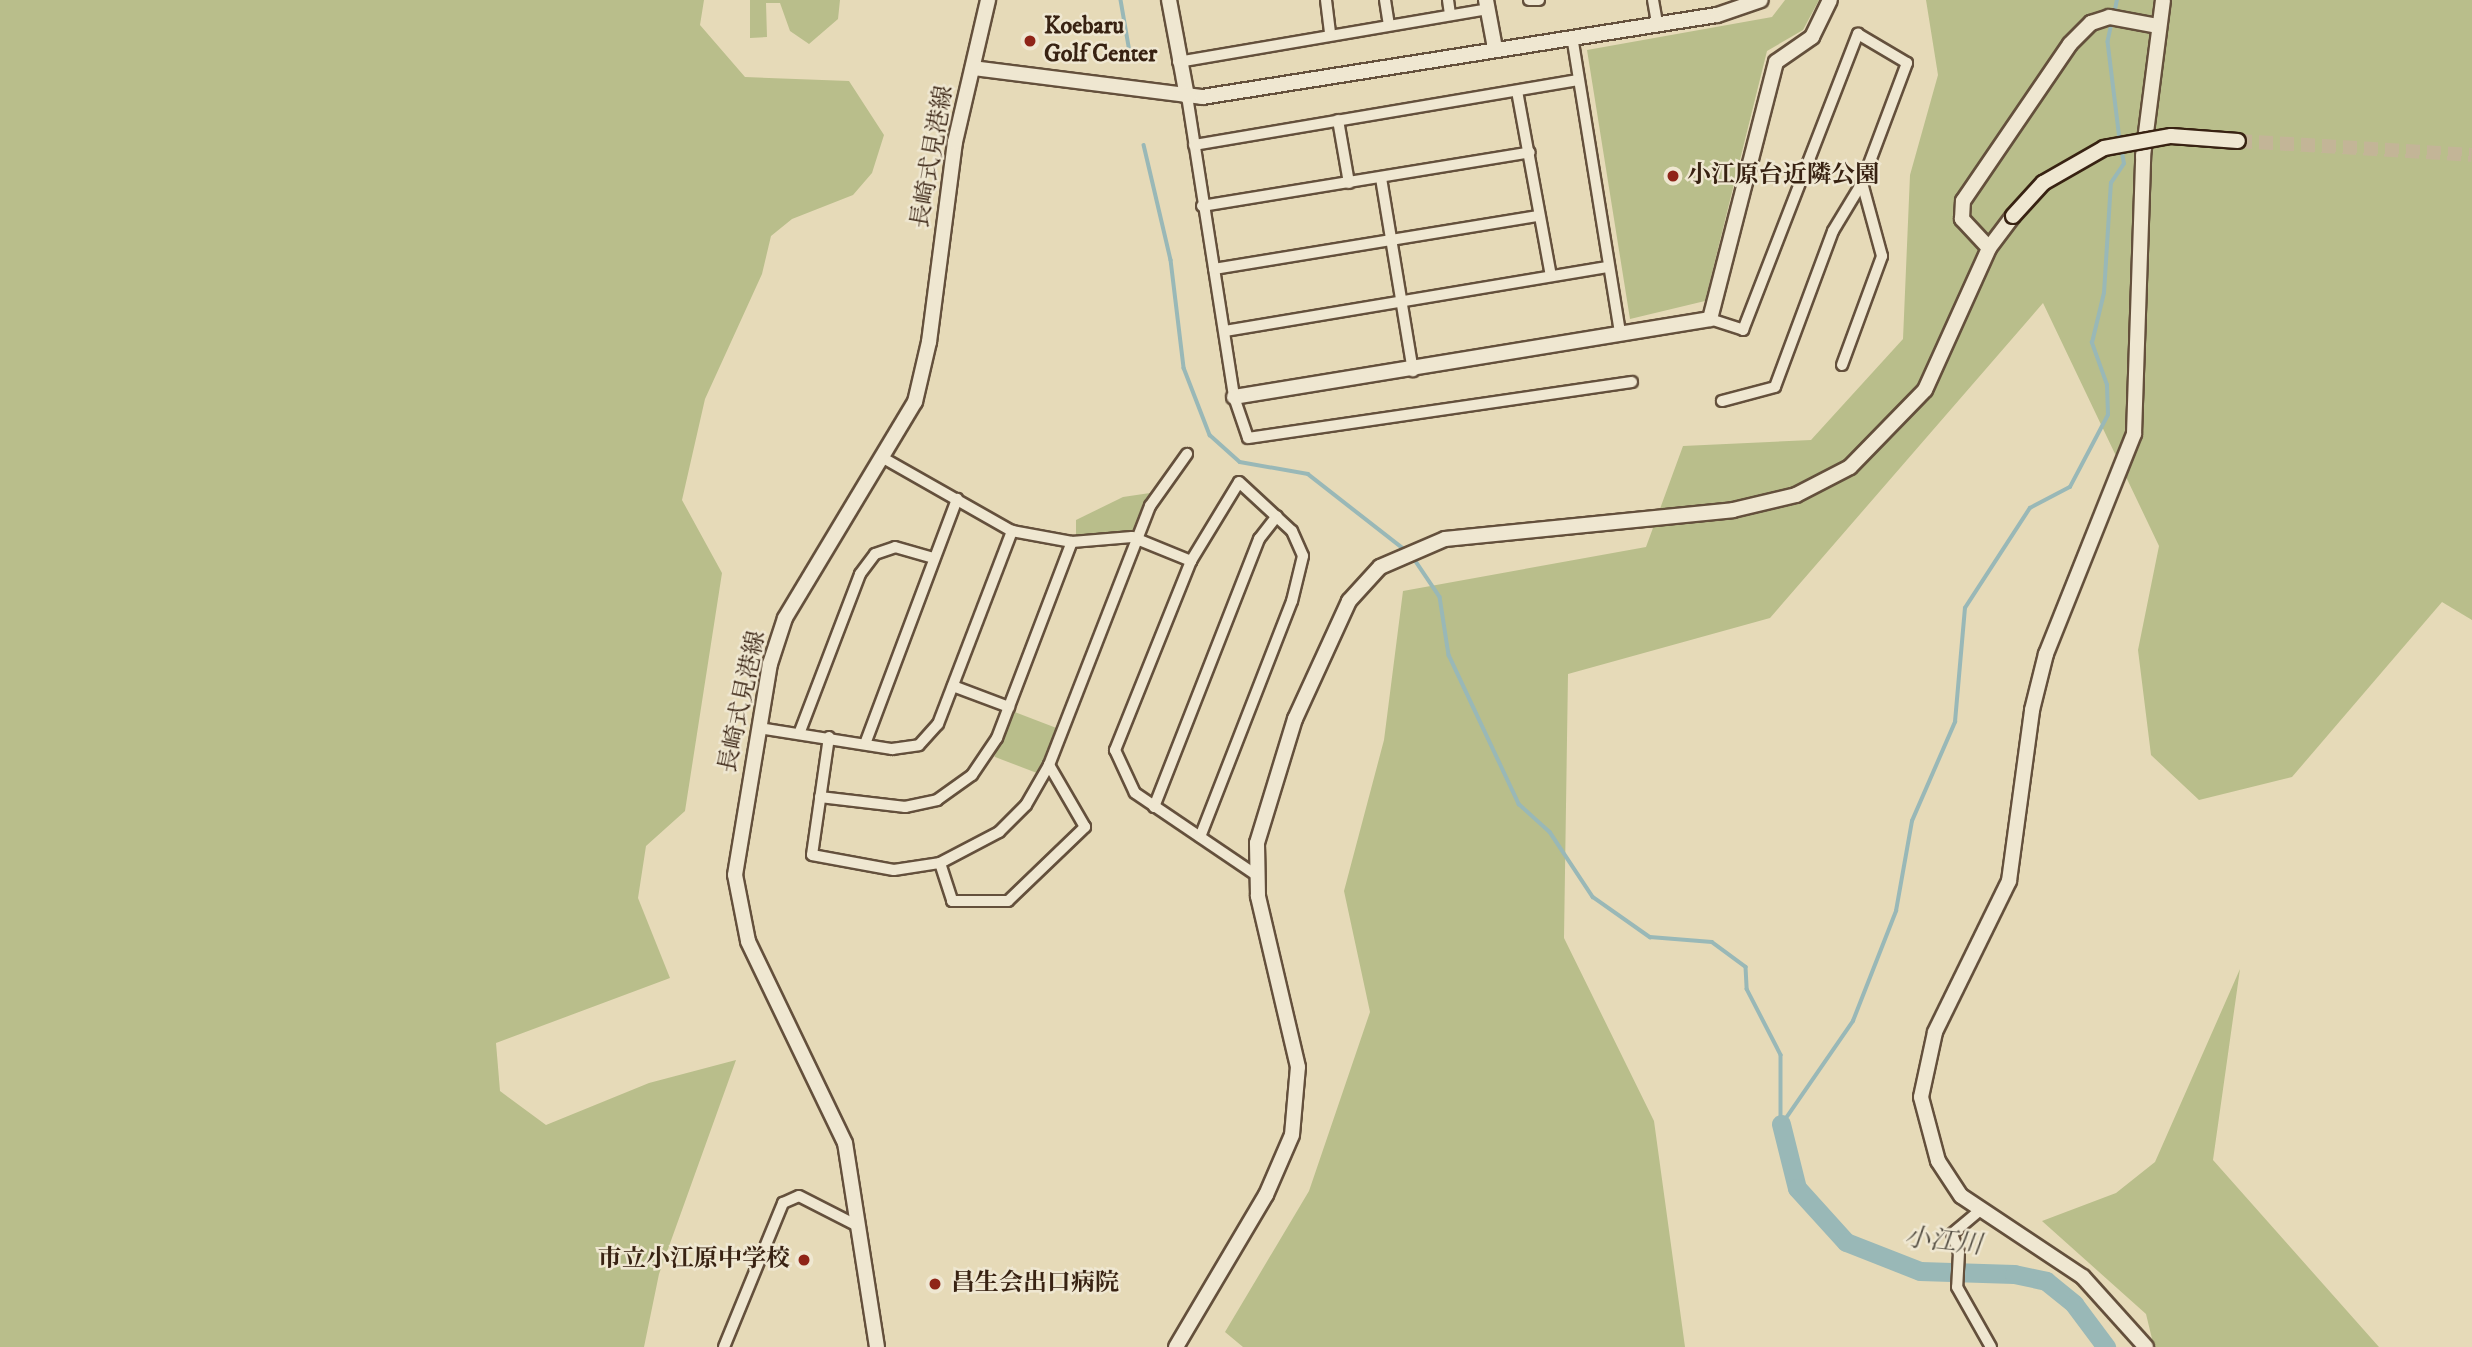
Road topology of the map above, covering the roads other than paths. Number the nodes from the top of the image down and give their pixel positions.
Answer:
1 (988, 0) edge
2 (1170, 0) edge
3 (1326, 0) edge
4 (1385, 0) edge
5 (1448, 0) edge
6 (1529, 0) edge
7 (1539, 0) edge
8 (1653, 0) edge
9 (1761, 0) edge
10 (1830, 0) edge
11 (2163, 0) edge
12 (1487, 5) edge
13 (1450, 14) junction
14 (1657, 23) junction
15 (1389, 24) junction
16 (2158, 26) junction
17 (1330, 32) junction
18 (1572, 36) junction
19 (1495, 48) junction
20 (1178, 62) junction
21 (973, 68) junction
22 (1578, 80) junction
23 (1517, 91) junction
24 (1186, 96) junction
25 (1338, 120) junction
26 (2238, 141) tunnel mouth
27 (1194, 145) junction
28 (1530, 152) junction
29 (1381, 178) junction
30 (1349, 183) junction
31 (1862, 183) junction
32 (1202, 206) junction
33 (1537, 216) junction
34 (1390, 239) junction
35 (1989, 248) junction
36 (1609, 267) junction
37 (1214, 269) junction
38 (1551, 276) junction
39 (1401, 301) junction
40 (1710, 319) junction
41 (1225, 331) junction
42 (1620, 333) junction
43 (1842, 365) dead end
44 (1413, 371) junction
45 (1632, 382) dead end
46 (1234, 397) junction
47 (1722, 401) dead end
48 (1186, 454) dead end
49 (885, 459) junction
50 (957, 499) junction
51 (1277, 516) junction
52 (1012, 531) junction
53 (1137, 539) junction
54 (1072, 542) junction
55 (933, 558) junction
56 (1191, 561) junction
57 (953, 686) junction
58 (1009, 707) junction
59 (759, 728) junction
60 (799, 734) junction
61 (829, 737) junction
62 (866, 744) junction
63 (1049, 765) junction
64 (820, 797) junction
65 (1154, 807) junction
66 (1200, 837) junction
67 (940, 863) junction
68 (1256, 875) junction
69 (1978, 1212) junction
70 (858, 1226) junction
71 (724, 1347) edge
72 (877, 1347) edge
73 (1176, 1347) edge
74 (1991, 1347) edge
75 (2146, 1347) edge

1 - 21 street, 長崎式見港線
2 - 20 street
3 - 17 street
4 - 15 street
5 - 13 street
6 - 7 street
8 - 14 street
9 - 14 street
10 - 40 street
11 - 16 street
12 - 13 street
12 - 19 street
13 - 15 street
14 - 18 street
15 - 17 street
16 - 35 street
16 - 69 street
17 - 20 street
18 - 19 street
18 - 22 street
19 - 24 street
20 - 24 street
21 - 24 street
21 - 49 street, 長崎式見港線
22 - 23 street
22 - 36 street
23 - 25 street
23 - 28 street
24 - 27 street
25 - 27 street
25 - 30 street
26 - 35 street, bridge
27 - 32 street
28 - 29 street
28 - 33 street
29 - 30 street
29 - 34 street
30 - 32 street
31 - 40 street
31 - 43 street
31 - 47 street
32 - 37 street
33 - 34 street
33 - 38 street
34 - 37 street
34 - 39 street
35 - 68 street
36 - 38 street
36 - 42 street
37 - 41 street
38 - 39 street
39 - 41 street
39 - 44 street
40 - 42 street
41 - 46 street
42 - 44 street
44 - 46 street
45 - 46 street
48 - 53 street
49 - 50 street
49 - 59 street, 長崎式見港線
50 - 52 street
50 - 55 street
51 - 56 street
51 - 65 street
51 - 66 street
52 - 54 street
52 - 57 street
53 - 54 street
53 - 56 street
53 - 63 street
54 - 58 street
55 - 60 street
55 - 62 street
56 - 65 street
57 - 58 street
57 - 62 street
58 - 64 street
59 - 60 street
59 - 70 street, 長崎式見港線
60 - 61 street
61 - 62 street
61 - 64 street
63 - 67 street
63 - 67 street
64 - 67 street
65 - 66 street
66 - 68 street
68 - 73 street
69 - 74 street
69 - 75 street
70 - 71 street
70 - 72 street, 長崎式見港線

